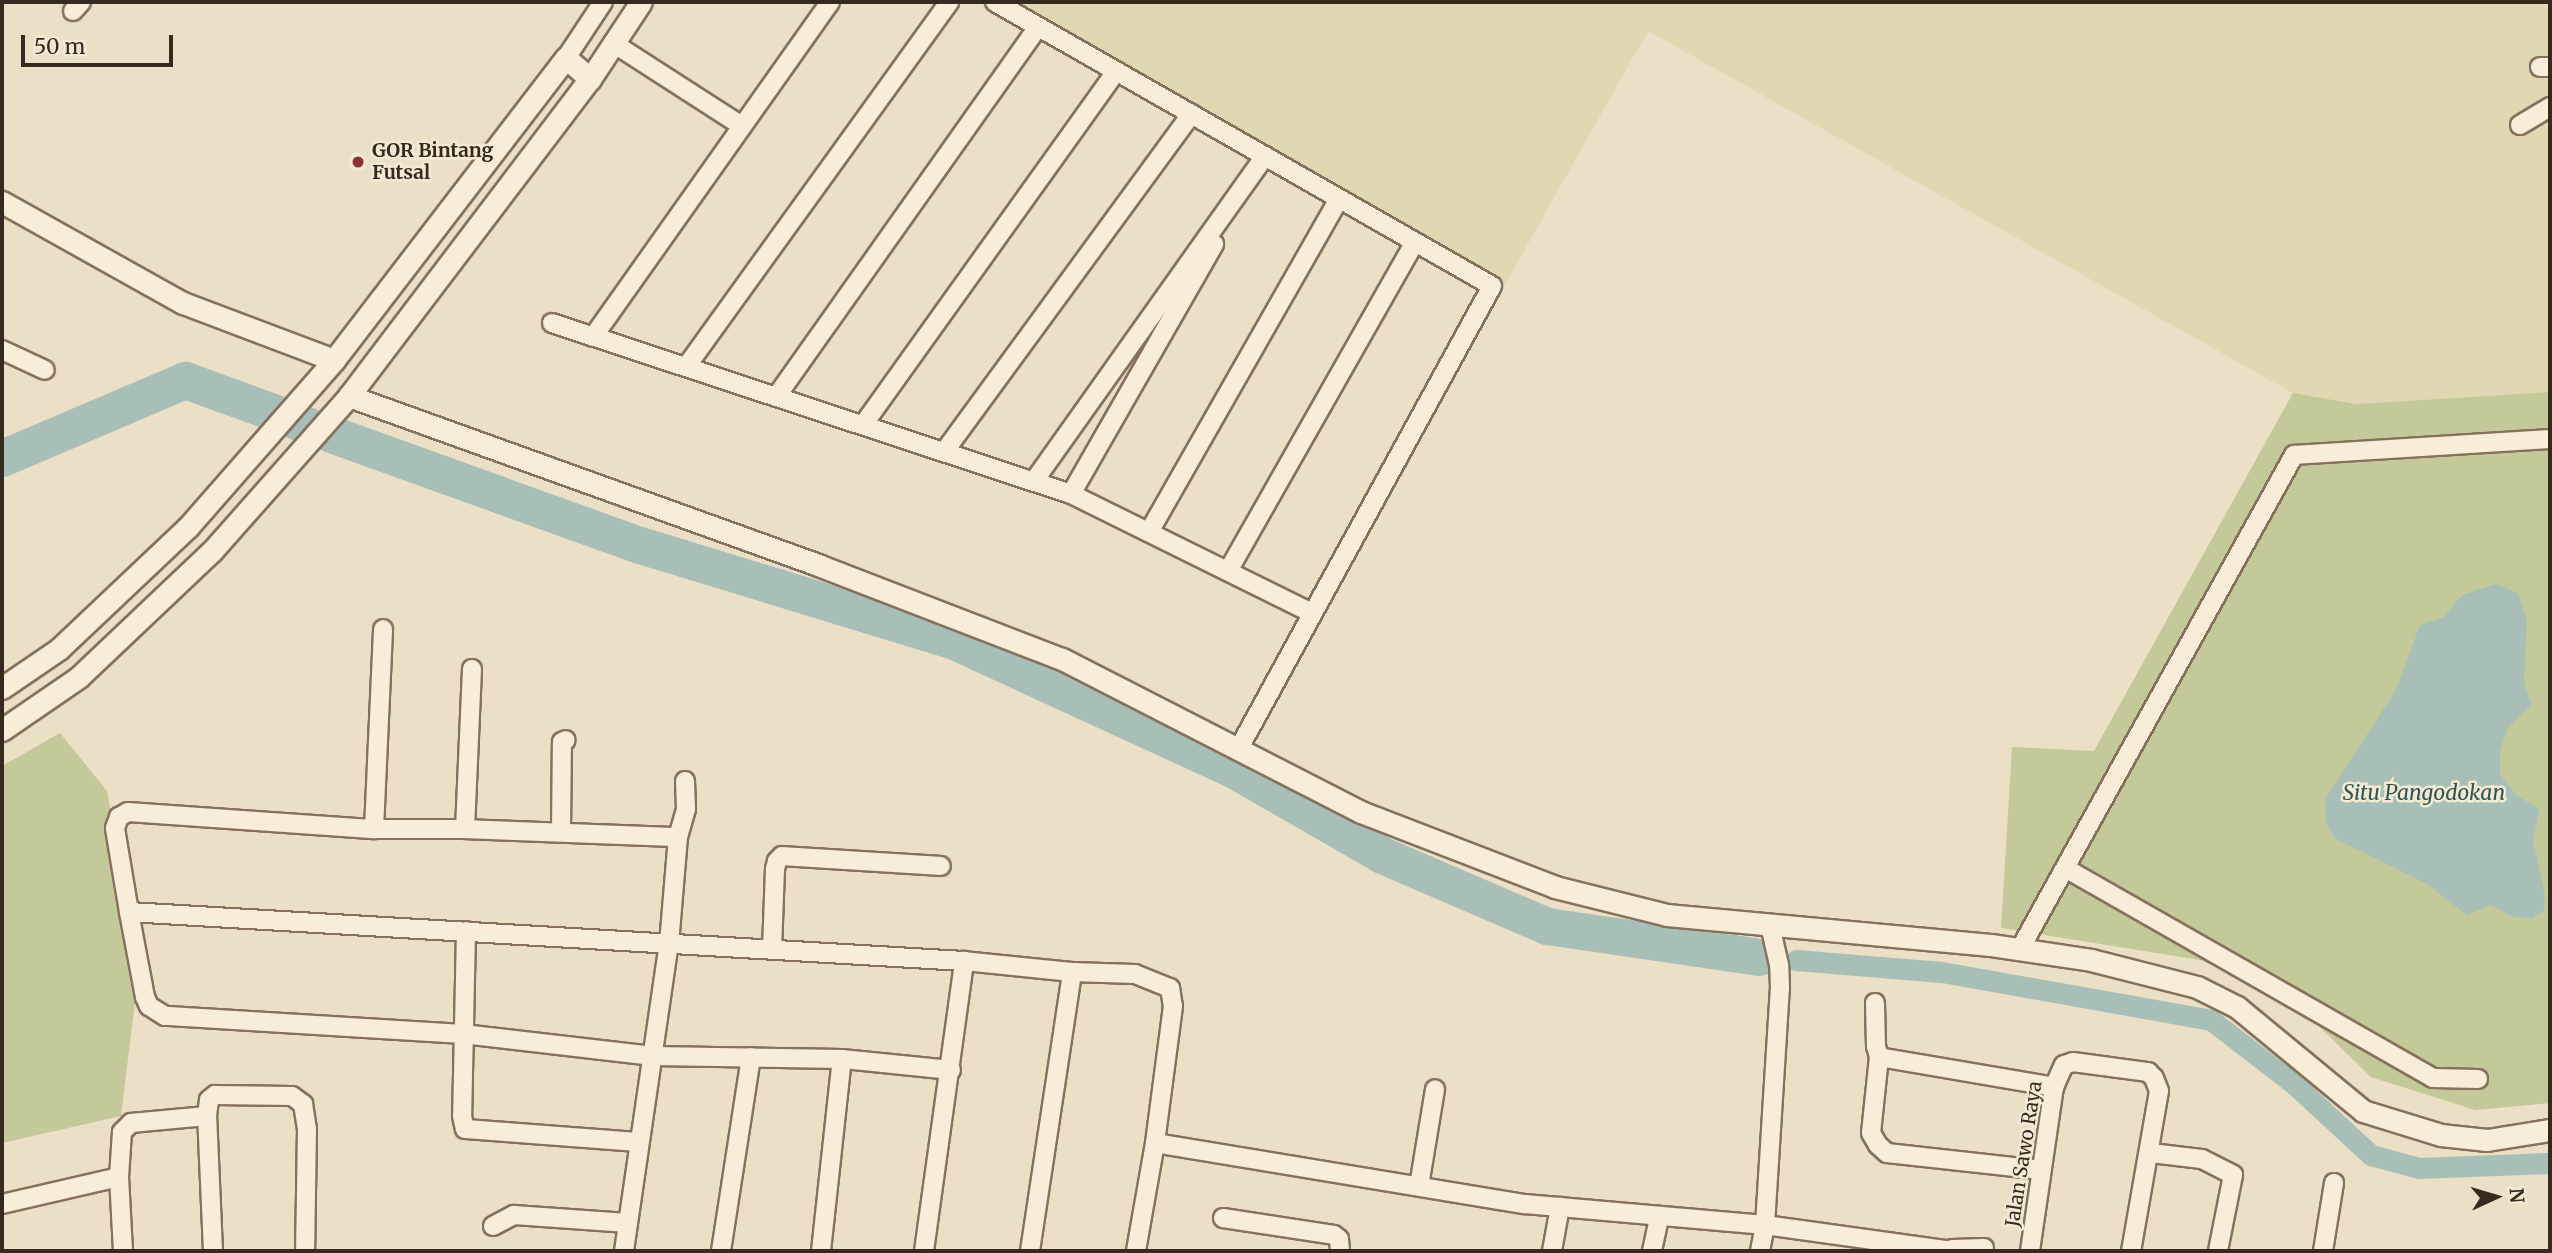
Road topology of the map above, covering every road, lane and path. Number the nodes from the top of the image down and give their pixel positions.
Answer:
1 (603, 2) edge
2 (641, 2) edge
3 (830, 2) edge
4 (949, 2) edge
5 (995, 2) edge
6 (1038, 27) junction
7 (613, 43) junction
8 (566, 58) junction
9 (1116, 71) junction
10 (590, 79) junction
11 (2550, 107) edge
12 (1191, 114) junction
13 (740, 125) junction
14 (2520, 125) dead end
15 (1265, 156) junction
16 (1339, 199) junction
17 (2, 202) edge
18 (1415, 242) junction
19 (552, 323) dead end
20 (593, 337) junction
21 (2, 350) edge
22 (334, 360) junction
23 (686, 367) junction
24 (45, 370) dead end
25 (349, 396) junction
26 (776, 397) junction
27 (863, 425) junction
28 (2550, 439) edge
29 (944, 452) junction
30 (1034, 481) junction
31 (1071, 494) junction
32 (1149, 532) junction
33 (1228, 571) junction
34 (1312, 613) junction
35 (383, 629) dead end
36 (59, 649) junction
37 (472, 669) dead end
38 (79, 677) junction
39 (2, 688) edge
40 (2, 730) edge
41 (566, 740) dead end
42 (1238, 750) junction
43 (685, 781) dead end
44 (374, 829) junction
45 (465, 829) junction
46 (561, 831) junction
47 (678, 837) junction
48 (941, 866) dead end
49 (2066, 867) junction
50 (129, 912) junction
51 (1770, 925) junction
52 (466, 931) junction
53 (669, 944) junction
54 (2020, 949) junction
55 (772, 950) junction
56 (964, 961) junction
57 (1072, 972) junction
58 (1875, 1003) dead end
59 (463, 1034) junction
60 (653, 1056) junction
61 (1879, 1057) junction
62 (751, 1058) junction
63 (842, 1059) junction
64 (951, 1070) junction
65 (2478, 1079) dead end
66 (2054, 1087) junction
67 (1435, 1089) dead end
68 (207, 1116) junction
69 (2550, 1130) edge
70 (639, 1142) junction
71 (1156, 1143) junction
72 (2151, 1153) junction
73 (2040, 1170) junction
74 (119, 1177) junction
75 (2334, 1183) dead end
76 (1419, 1186) junction
77 (2, 1204) edge
78 (1560, 1207) junction
79 (1659, 1217) junction
80 (1223, 1218) dead end
81 (628, 1223) junction
82 (1765, 1225) junction
83 (494, 1226) dead end
84 (1861, 1245) edge
85 (1984, 1248) dead end
86 (1952, 1250) edge
87 (123, 1251) edge
88 (213, 1251) edge
89 (305, 1251) edge
90 (624, 1251) edge
91 (721, 1251) edge
92 (821, 1251) edge
93 (924, 1251) edge
94 (1030, 1251) edge
95 (1136, 1251) edge
96 (1340, 1251) edge
97 (1552, 1251) edge
98 (1652, 1251) edge
99 (1760, 1251) edge
100 (2029, 1251) edge
101 (2131, 1251) edge
102 (2217, 1251) edge
103 (2323, 1251) edge

1 - 8 street
2 - 7 street
3 - 13 street
4 - 23 street
5 - 6 street
6 - 9 street
6 - 26 street
7 - 10 street
7 - 13 street
8 - 10 street
8 - 22 street
9 - 12 street
9 - 27 street
10 - 25 street
11 - 14 street
12 - 15 street
12 - 29 street
13 - 20 street
15 - 16 street
15 - 30 street
15 - 31 street
16 - 18 street
16 - 32 street
17 - 22 street
18 - 33 street
18 - 34 street
19 - 20 street
20 - 23 street
21 - 24 street
22 - 36 street
23 - 26 street
25 - 38 street
25 - 42 street
26 - 27 street
27 - 29 street
28 - 49 street
29 - 30 street
30 - 31 street
31 - 32 street
32 - 33 street
33 - 34 street
34 - 42 street
35 - 44 street
36 - 38 street
36 - 39 street
37 - 45 street
38 - 40 street
41 - 46 street
42 - 51 street
43 - 47 street
44 - 45 street
44 - 50 street
45 - 46 street
46 - 47 street
47 - 53 street
48 - 55 street
49 - 54 street
49 - 65 street
50 - 52 street
50 - 59 street
51 - 54 street
51 - 82 street
52 - 53 street
52 - 59 street
53 - 55 street
53 - 60 street
54 - 69 street
55 - 56 street
56 - 57 street
56 - 64 street
57 - 71 street
57 - 94 street
58 - 61 street
59 - 60 street
59 - 70 street
60 - 62 street
60 - 70 street
61 - 66 street
61 - 73 street
62 - 63 street
62 - 91 street
63 - 64 street
63 - 92 street
64 - 93 street
66 - 72 street, Jalan Sawo Raya
66 - 73 street, Jalan Sawo Raya
67 - 76 street
68 - 74 street
68 - 88 street
68 - 89 street
70 - 81 street
71 - 76 street
71 - 95 street
72 - 101 street
72 - 102 street
73 - 100 street, Jalan Sawo Raya
74 - 77 street
74 - 87 street
75 - 103 street
76 - 78 street
78 - 79 street
78 - 97 street
79 - 82 street
79 - 98 street
80 - 96 street
81 - 83 street
81 - 90 street
82 - 84 street
82 - 99 street
84 - 86 street
85 - 86 street

